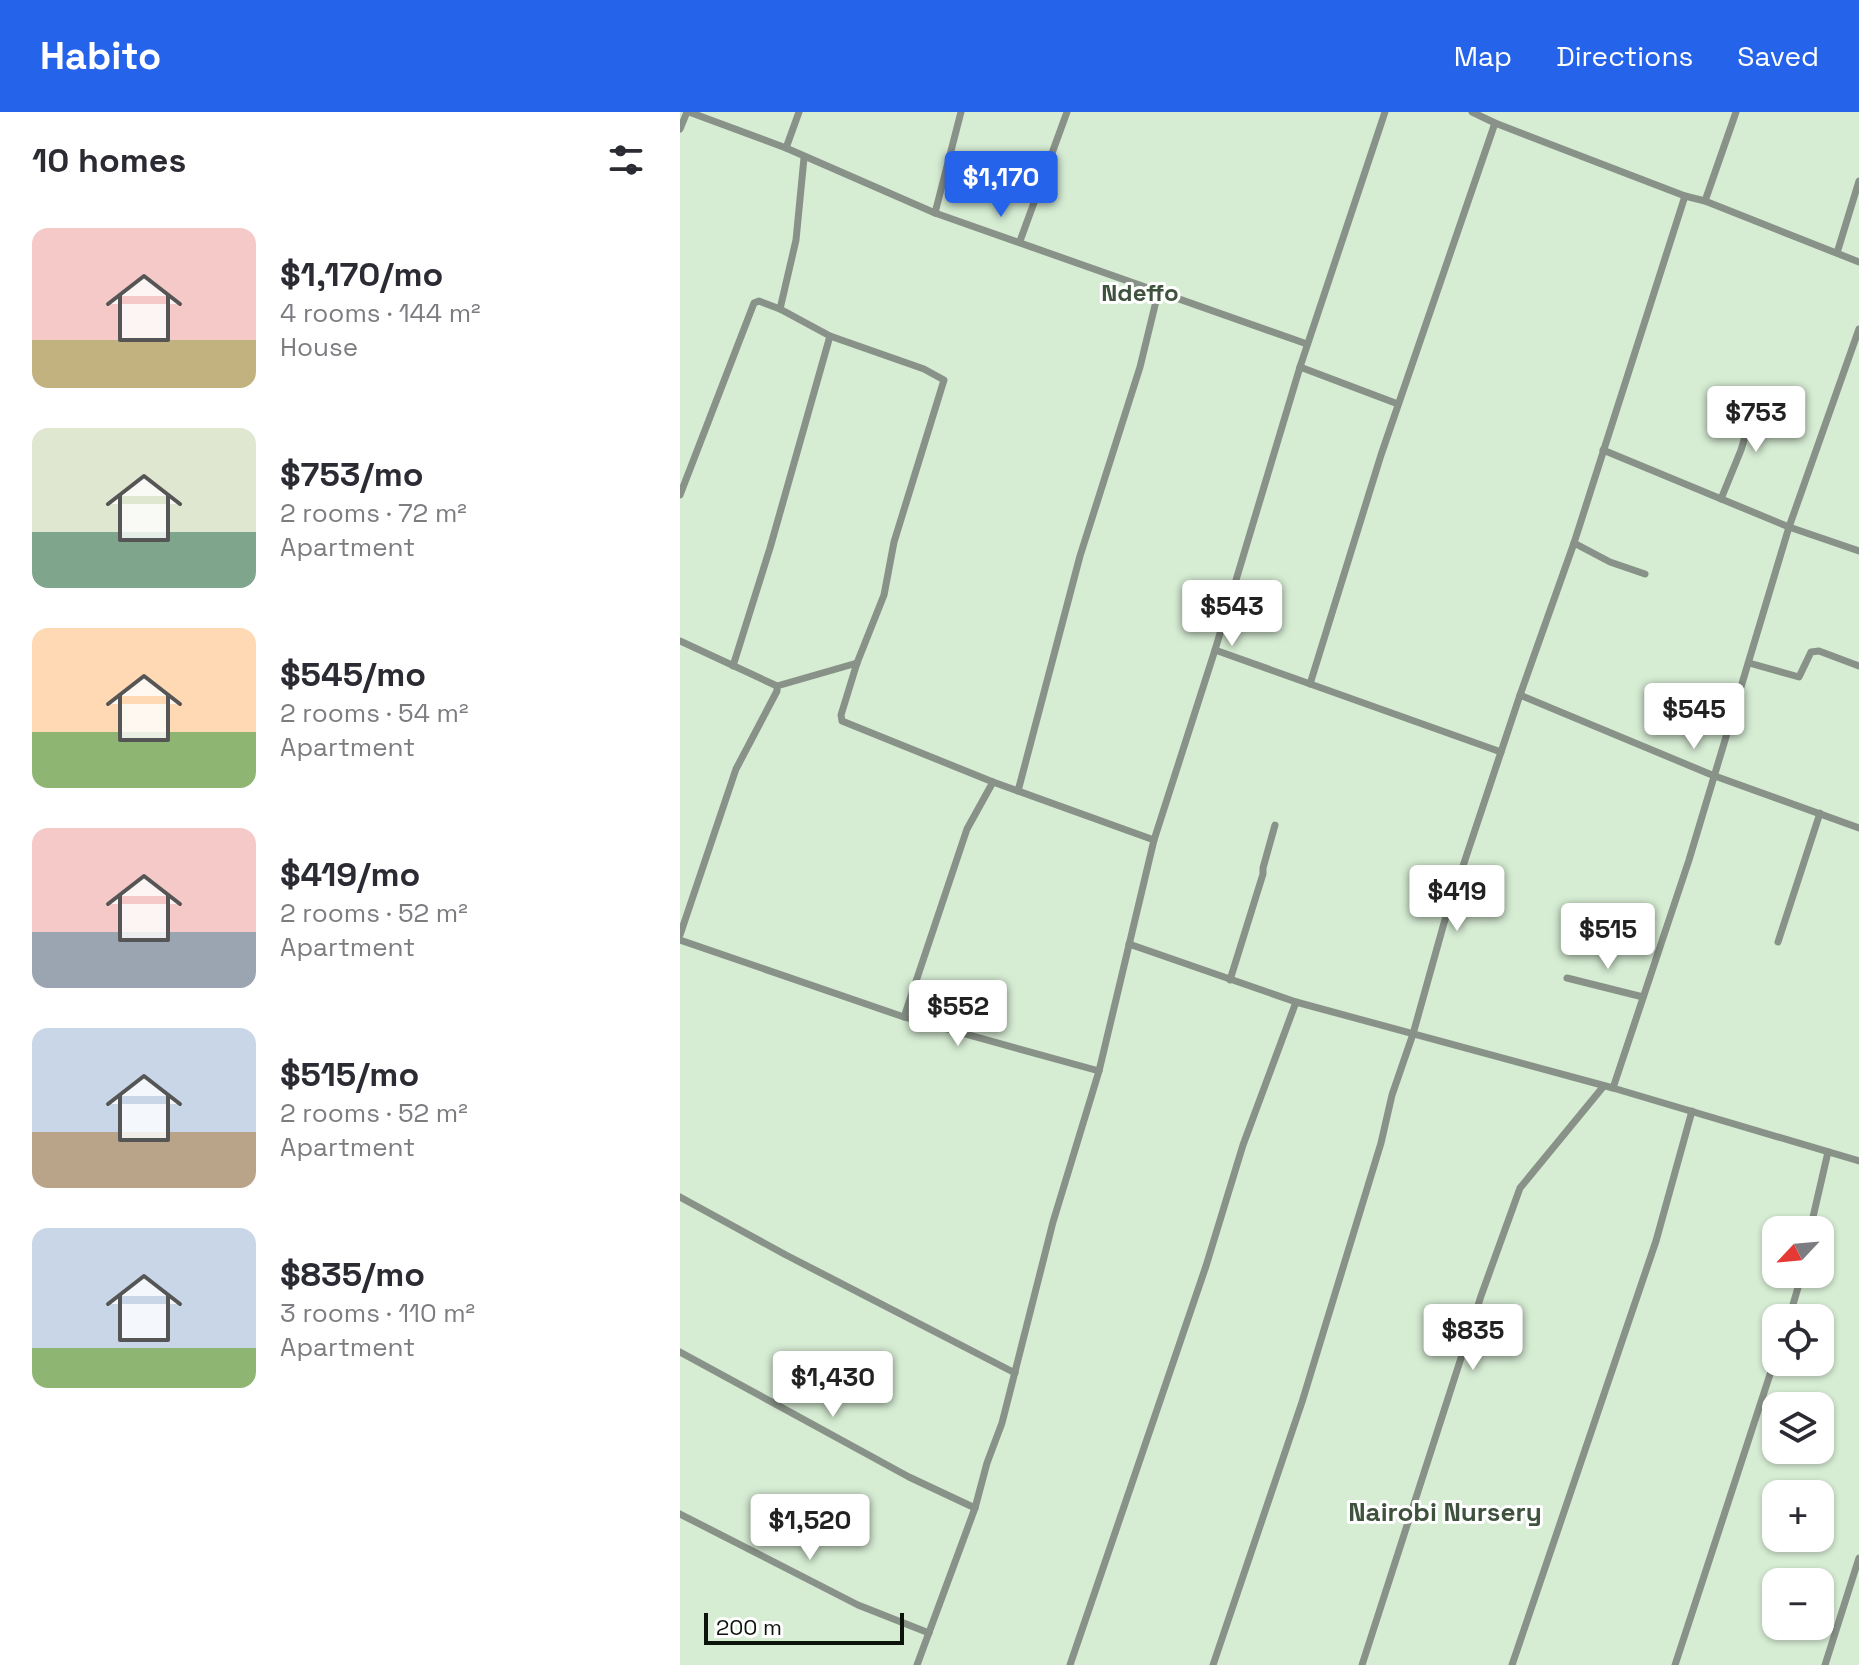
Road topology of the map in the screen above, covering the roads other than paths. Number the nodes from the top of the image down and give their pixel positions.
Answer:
1 (688, 112) edge
2 (799, 112) edge
3 (961, 112) edge
4 (1067, 112) edge
5 (1385, 112) edge
6 (1472, 112) edge
7 (1736, 112) edge
8 (1495, 123) junction
9 (680, 129) edge
10 (786, 148) junction
11 (804, 158) junction
12 (1859, 181) edge
13 (1685, 196) junction
14 (1705, 201) junction
15 (935, 213) junction
16 (1020, 241) junction
17 (1837, 253) junction
18 (1859, 262) edge
19 (1158, 293) junction
20 (780, 309) junction
21 (1859, 329) edge
22 (830, 336) junction
23 (1307, 344) junction
24 (1300, 367) junction
25 (1757, 397) dead end
26 (1398, 404) junction
27 (1603, 450) junction
28 (680, 495) edge
29 (1721, 499) junction
30 (1789, 527) junction
31 (1574, 543) junction
32 (1859, 551) edge
33 (1645, 574) dead end
34 (680, 641) edge
35 (1215, 650) junction
36 (857, 663) junction
37 (1749, 663) junction
38 (733, 666) junction
39 (1859, 666) edge
40 (1310, 684) junction
41 (777, 686) junction
42 (1520, 695) junction
43 (1501, 752) junction
44 (1712, 775) junction
45 (993, 782) junction
46 (1018, 791) junction
47 (1820, 813) junction
48 (1275, 825) dead end
49 (1859, 828) edge
50 (1154, 840) junction
51 (680, 938) edge
52 (1778, 942) dead end
53 (1129, 944) junction
54 (1567, 978) dead end
55 (1230, 980) junction
56 (1643, 997) junction
57 (1296, 1002) junction
58 (904, 1017) junction
59 (1413, 1034) junction
60 (1099, 1071) junction
61 (1603, 1087) junction
62 (1613, 1088) junction
63 (1692, 1111) junction
64 (1828, 1152) junction
65 (1859, 1161) edge
66 (680, 1197) edge
67 (1813, 1216) edge
68 (680, 1352) edge
69 (1015, 1373) junction
70 (1769, 1376) edge
71 (975, 1508) junction
72 (680, 1514) edge
73 (1859, 1558) edge
74 (929, 1633) junction
75 (917, 1665) edge
76 (1070, 1665) edge
77 (1213, 1665) edge
78 (1362, 1665) edge
79 (1512, 1665) edge
80 (1675, 1665) edge
81 (1825, 1665) edge

1 - 9 street
1 - 10 street
2 - 10 street
3 - 15 street
4 - 16 street
5 - 23 street
6 - 8 street
7 - 14 street
8 - 13 street
8 - 26 street
10 - 11 street
11 - 15 street
11 - 20 street
12 - 17 street
13 - 14 street
13 - 27 street
14 - 17 street
15 - 16 street
16 - 19 street
17 - 18 street
19 - 23 street
19 - 46 street
20 - 22 street
20 - 28 street
21 - 30 street
22 - 36 street
22 - 38 street
23 - 24 street
24 - 26 street
24 - 35 street
25 - 29 street
26 - 40 street
27 - 29 street
27 - 31 street
29 - 30 street
30 - 32 street
30 - 37 street
31 - 33 street
31 - 42 street
34 - 38 street
35 - 40 street
35 - 50 street
36 - 41 street
36 - 45 street
37 - 39 street
37 - 44 street
38 - 41 street
40 - 43 street
41 - 51 street
42 - 43 street
42 - 44 street
43 - 59 street
44 - 47 street
44 - 56 street
45 - 46 street
45 - 58 street
46 - 50 street
47 - 49 street
47 - 52 street
48 - 55 street
50 - 53 street
51 - 58 street
53 - 55 street
53 - 60 street
54 - 56 street
55 - 57 street
56 - 62 street
57 - 59 street
57 - 76 street
58 - 60 street
59 - 61 street
59 - 77 street
60 - 69 street
61 - 62 street
61 - 78 street
62 - 63 street
63 - 64 street
63 - 79 street
64 - 65 street
64 - 67 street
66 - 69 street
68 - 71 street
69 - 71 street
70 - 80 street
71 - 74 street
72 - 74 street
73 - 81 street
74 - 75 street

